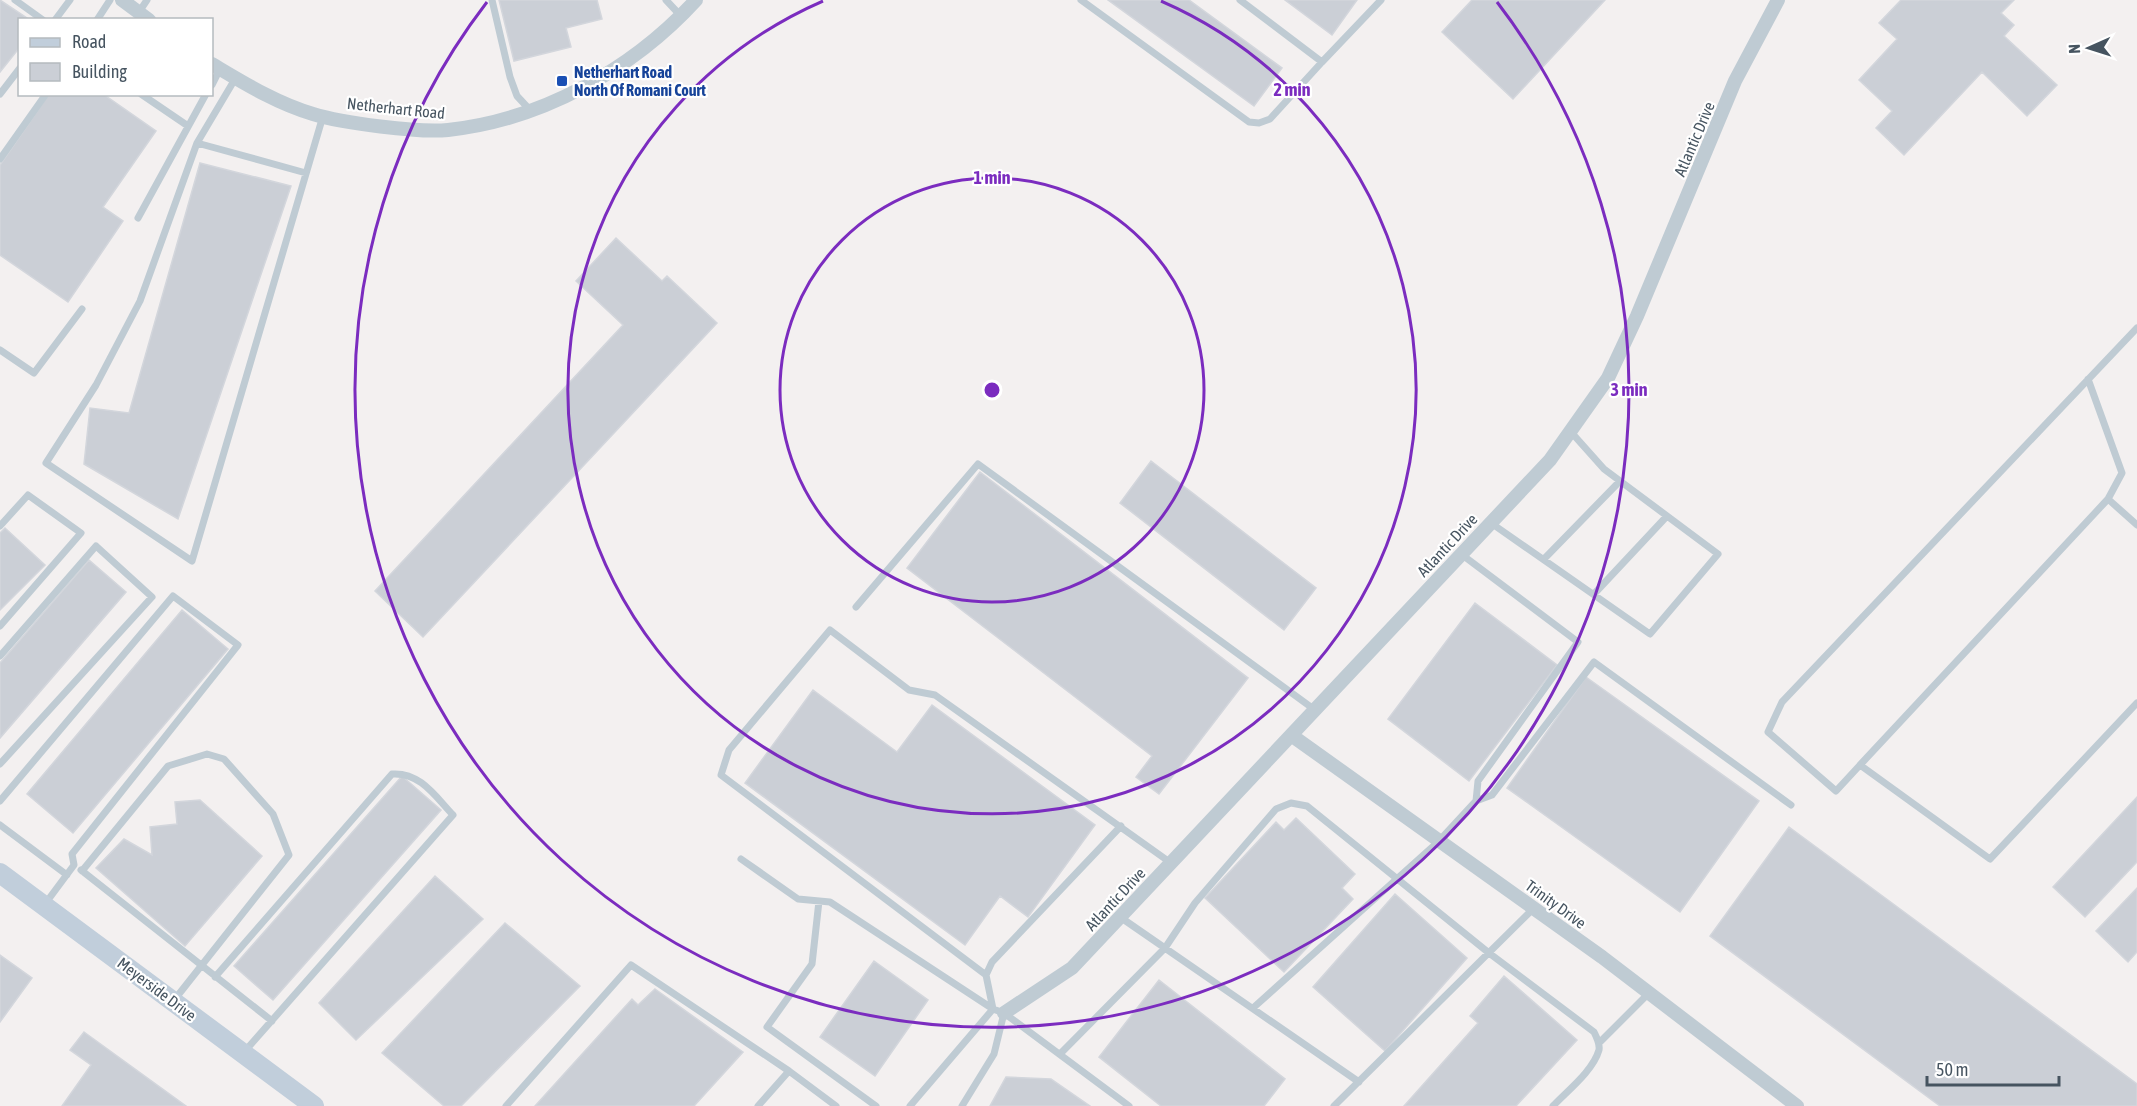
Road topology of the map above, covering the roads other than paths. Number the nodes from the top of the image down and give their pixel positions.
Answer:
1 (15, 0) edge
2 (70, 0) edge
3 (110, 0) edge
4 (122, 0) edge
5 (147, 0) edge
6 (492, 0) edge
7 (666, 0) edge
8 (696, 0) edge
9 (1081, 0) edge
10 (1240, 0) edge
11 (1382, 0) edge
12 (1778, 0) edge
13 (680, 15) junction
14 (144, 16) edge
15 (40, 18) edge
16 (56, 18) edge
17 (98, 18) edge
18 (1323, 62) junction
19 (216, 66) edge
20 (18, 71) edge
21 (235, 79) junction
22 (0, 94) edge
23 (45, 96) edge
24 (144, 96) edge
25 (205, 96) edge
26 (530, 110) junction
27 (323, 116) junction
28 (188, 126) junction
29 (197, 143) junction
30 (0, 159) edge
31 (306, 173) junction
32 (138, 218) dead end
33 (82, 309) dead end
34 (2137, 328) edge
35 (0, 350) edge
36 (2088, 378) junction
37 (1571, 432) junction
38 (1620, 481) junction
39 (2108, 499) junction
40 (1667, 516) junction
41 (1491, 523) junction
42 (2137, 525) edge
43 (0, 526) edge
44 (1461, 554) junction
45 (1544, 559) junction
46 (1594, 594) junction
47 (856, 607) dead end
48 (0, 626) edge
49 (0, 656) edge
50 (2137, 703) edge
51 (1315, 710) junction
52 (1291, 735) junction
53 (0, 764) edge
54 (1860, 765) junction
55 (0, 801) edge
56 (1476, 801) junction
57 (1791, 805) dead end
58 (0, 825) edge
59 (1121, 826) junction
60 (1439, 841) junction
61 (741, 859) dead end
62 (1171, 863) junction
63 (74, 865) junction
64 (82, 871) junction
65 (0, 873) edge
66 (67, 875) junction
67 (1397, 879) junction
68 (819, 901) junction
69 (44, 906) junction
70 (1534, 908) junction
71 (1120, 917) junction
72 (1165, 948) junction
73 (1489, 953) junction
74 (202, 966) junction
75 (986, 975) junction
76 (215, 976) junction
77 (1649, 993) junction
78 (174, 1001) junction
79 (1252, 1008) junction
80 (999, 1011) junction
81 (272, 1020) junction
82 (1599, 1043) junction
83 (243, 1053) junction
84 (1060, 1054) junction
85 (789, 1071) junction
86 (1359, 1082) junction
87 (314, 1106) edge
88 (506, 1106) edge
89 (758, 1106) edge
90 (836, 1106) edge
91 (876, 1106) edge
92 (910, 1106) edge
93 (962, 1106) edge
94 (1129, 1106) edge
95 (1334, 1106) edge
96 (1553, 1106) edge
97 (1797, 1106) edge

1 - 15 lane
2 - 16 lane
3 - 17 lane
4 - 14 street
5 - 14 lane
6 - 26 lane
7 - 13 lane
8 - 13 street, Netherhart Road
9 - 18 lane
10 - 18 lane
11 - 18 lane
12 - 37 street, Atlantic Drive
13 - 26 street, Netherhart Road
19 - 21 street, Netherhart Road
20 - 22 lane
21 - 27 street, Netherhart Road
21 - 29 lane
23 - 30 lane
24 - 28 lane
25 - 28 lane
26 - 27 street, Netherhart Road
27 - 31 lane
28 - 32 lane
29 - 31 lane
29 - 31 lane
33 - 35 lane
34 - 36 lane
36 - 39 lane
36 - 54 lane
37 - 38 lane
37 - 41 street, Atlantic Drive
38 - 40 lane
38 - 45 lane
39 - 42 lane
39 - 54 lane
40 - 46 lane
40 - 46 lane
41 - 44 street, Atlantic Drive
41 - 45 lane
43 - 48 lane
44 - 51 street, Atlantic Drive
44 - 56 lane
45 - 46 lane
47 - 51 lane
49 - 53 lane
50 - 54 lane
51 - 52 street, Atlantic Drive
52 - 60 street, Trinity Drive
52 - 62 street, Atlantic Drive
55 - 63 lane
56 - 57 lane
56 - 60 lane
58 - 66 lane
59 - 62 lane
59 - 75 lane
59 - 75 lane
60 - 67 lane
60 - 70 street, Trinity Drive
61 - 68 lane
62 - 71 street, Atlantic Drive
63 - 64 lane
63 - 66 lane
64 - 74 lane
64 - 74 lane
65 - 69 street, Meyerside Drive
66 - 69 lane
67 - 72 lane
67 - 73 lane
67 - 79 lane
68 - 80 lane
68 - 91 lane
69 - 78 street, Meyerside Drive
70 - 73 lane
70 - 77 street, Trinity Drive
71 - 72 lane
71 - 80 street, Atlantic Drive
72 - 79 lane
72 - 84 lane
73 - 82 lane
73 - 86 lane
74 - 76 lane
74 - 78 lane
75 - 80 lane
76 - 81 lane
76 - 81 lane
77 - 82 lane
77 - 97 street, Trinity Drive
78 - 83 street, Meyerside Drive
79 - 86 lane
80 - 84 lane
80 - 92 lane
80 - 93 lane
81 - 83 lane
82 - 96 lane
83 - 87 street, Meyerside Drive
84 - 94 lane
85 - 88 lane
85 - 89 lane
85 - 90 lane
86 - 95 lane

